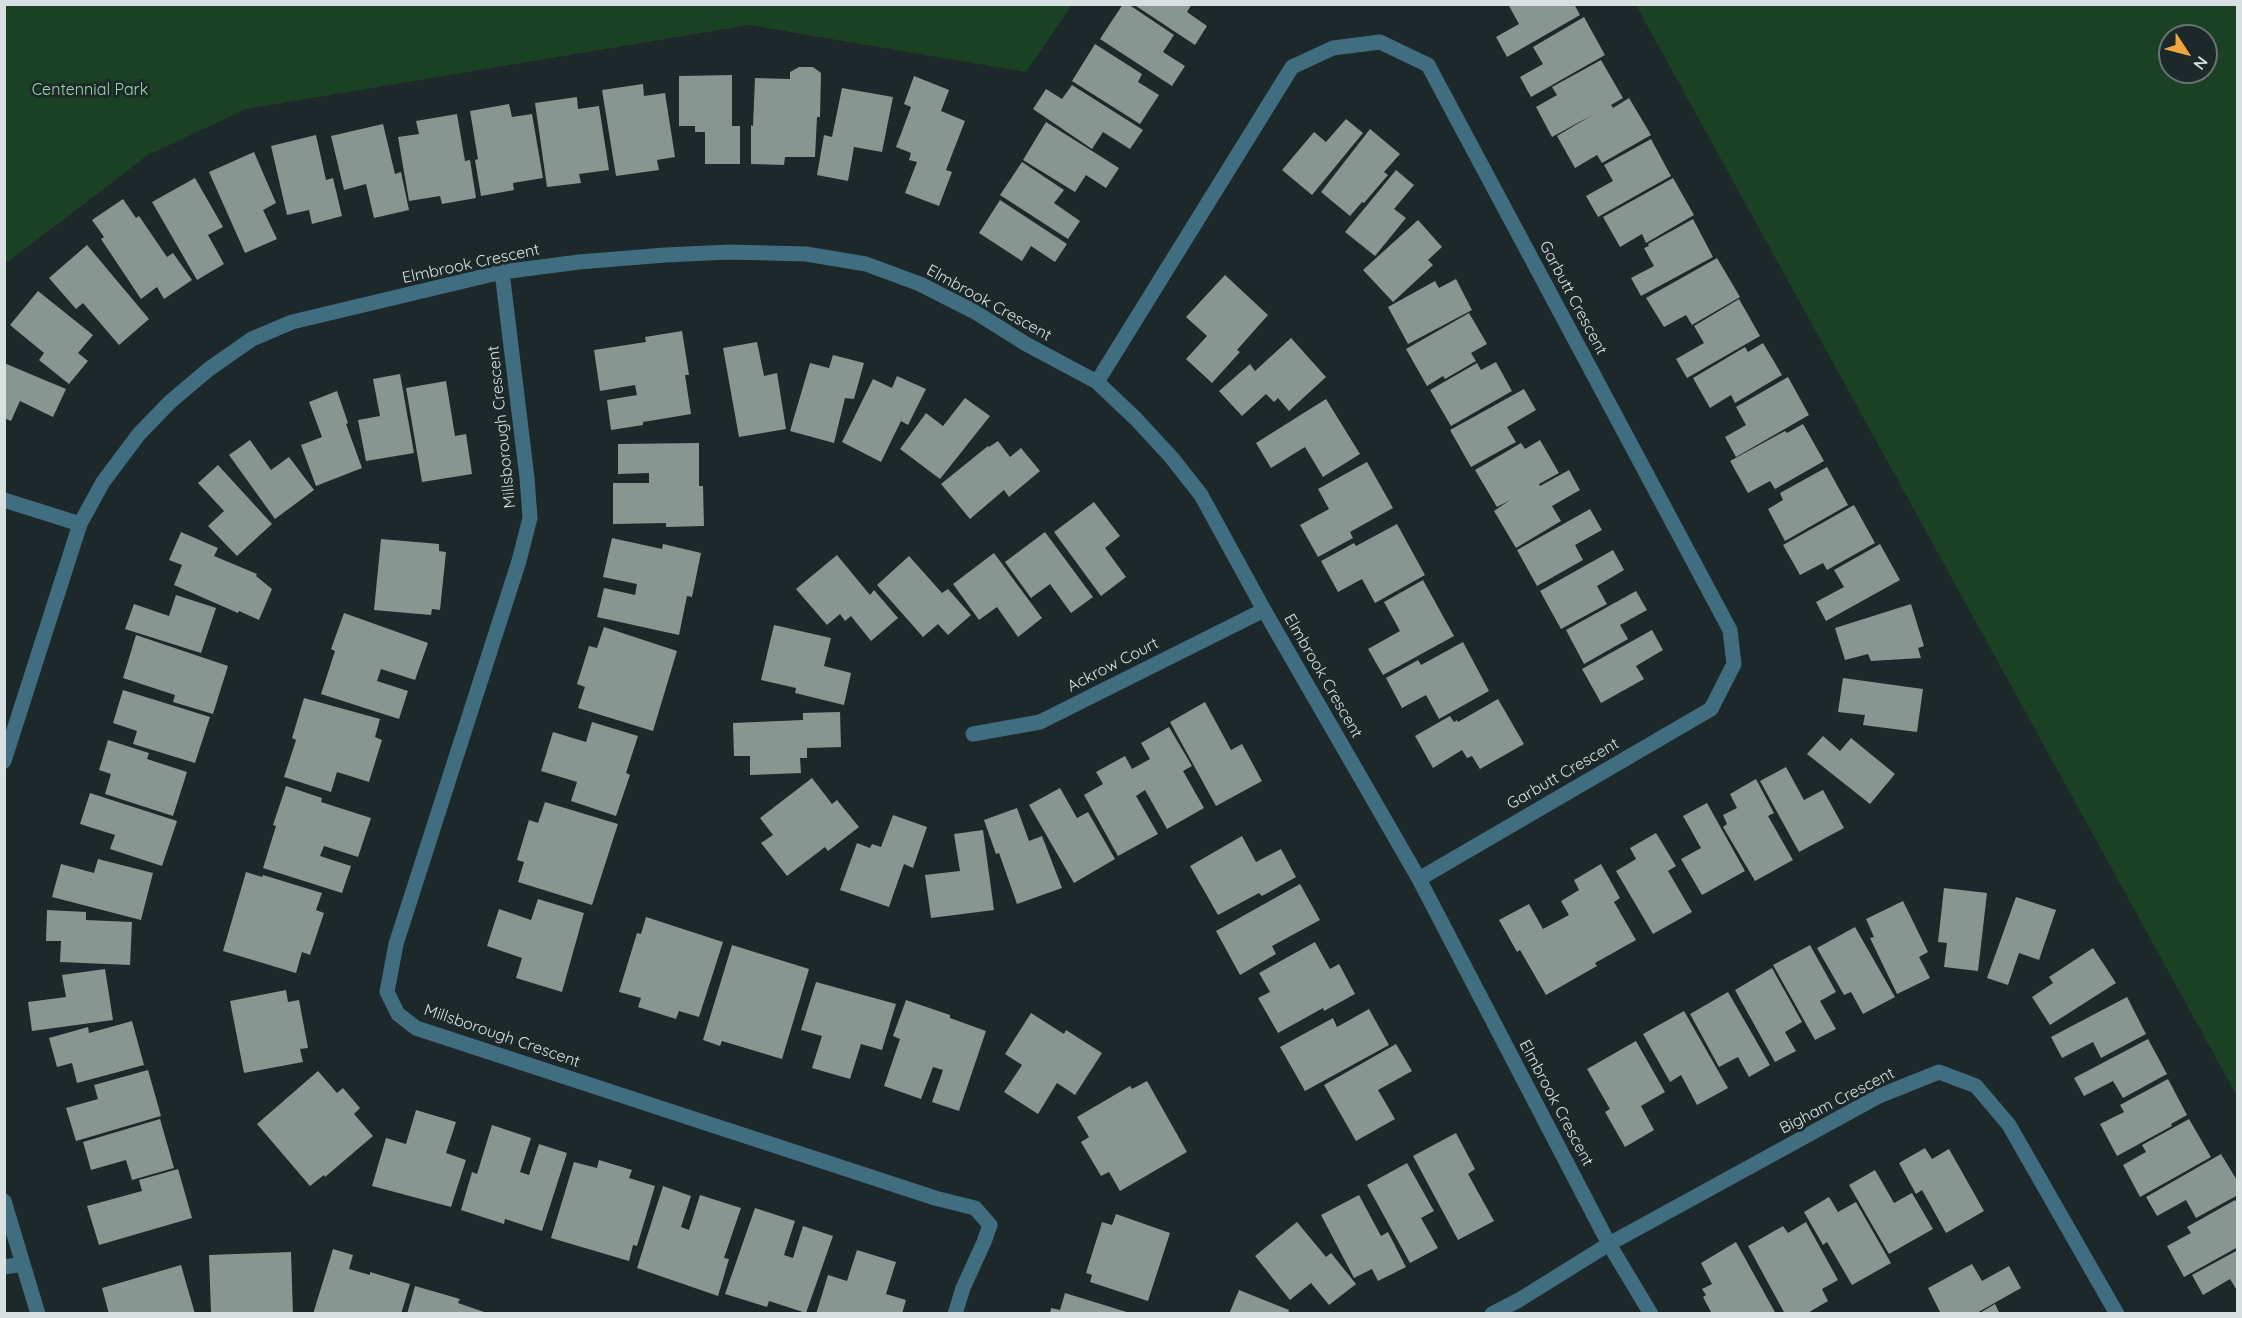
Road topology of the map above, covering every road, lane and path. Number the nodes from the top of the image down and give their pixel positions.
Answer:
1 (502, 273) junction
2 (1098, 382) junction
3 (4, 500) edge
4 (80, 524) junction
5 (1264, 610) junction
6 (973, 734) dead end
7 (4, 760) edge
8 (1419, 879) junction
9 (4, 1201) edge
10 (1609, 1244) junction
11 (23, 1264) junction
12 (4, 1266) edge
13 (38, 1314) edge
14 (955, 1314) edge
15 (1492, 1314) edge
16 (1651, 1314) edge
17 (2117, 1314) edge

1 - 2 street, Elmbrook Crescent
1 - 4 street, Elmbrook Crescent
1 - 14 street, Millsborough Crescent
2 - 5 street, Elmbrook Crescent
2 - 8 street, Garbutt Crescent
3 - 4 street
4 - 7 street, Elmbrook Crescent
5 - 6 street, Ackrow Court
5 - 8 street, Elmbrook Crescent
8 - 10 street, Elmbrook Crescent
9 - 11 street
10 - 15 street, Bigham Crescent
10 - 16 street, Elmbrook Crescent
10 - 17 street, Bigham Crescent
11 - 12 street
11 - 13 street

